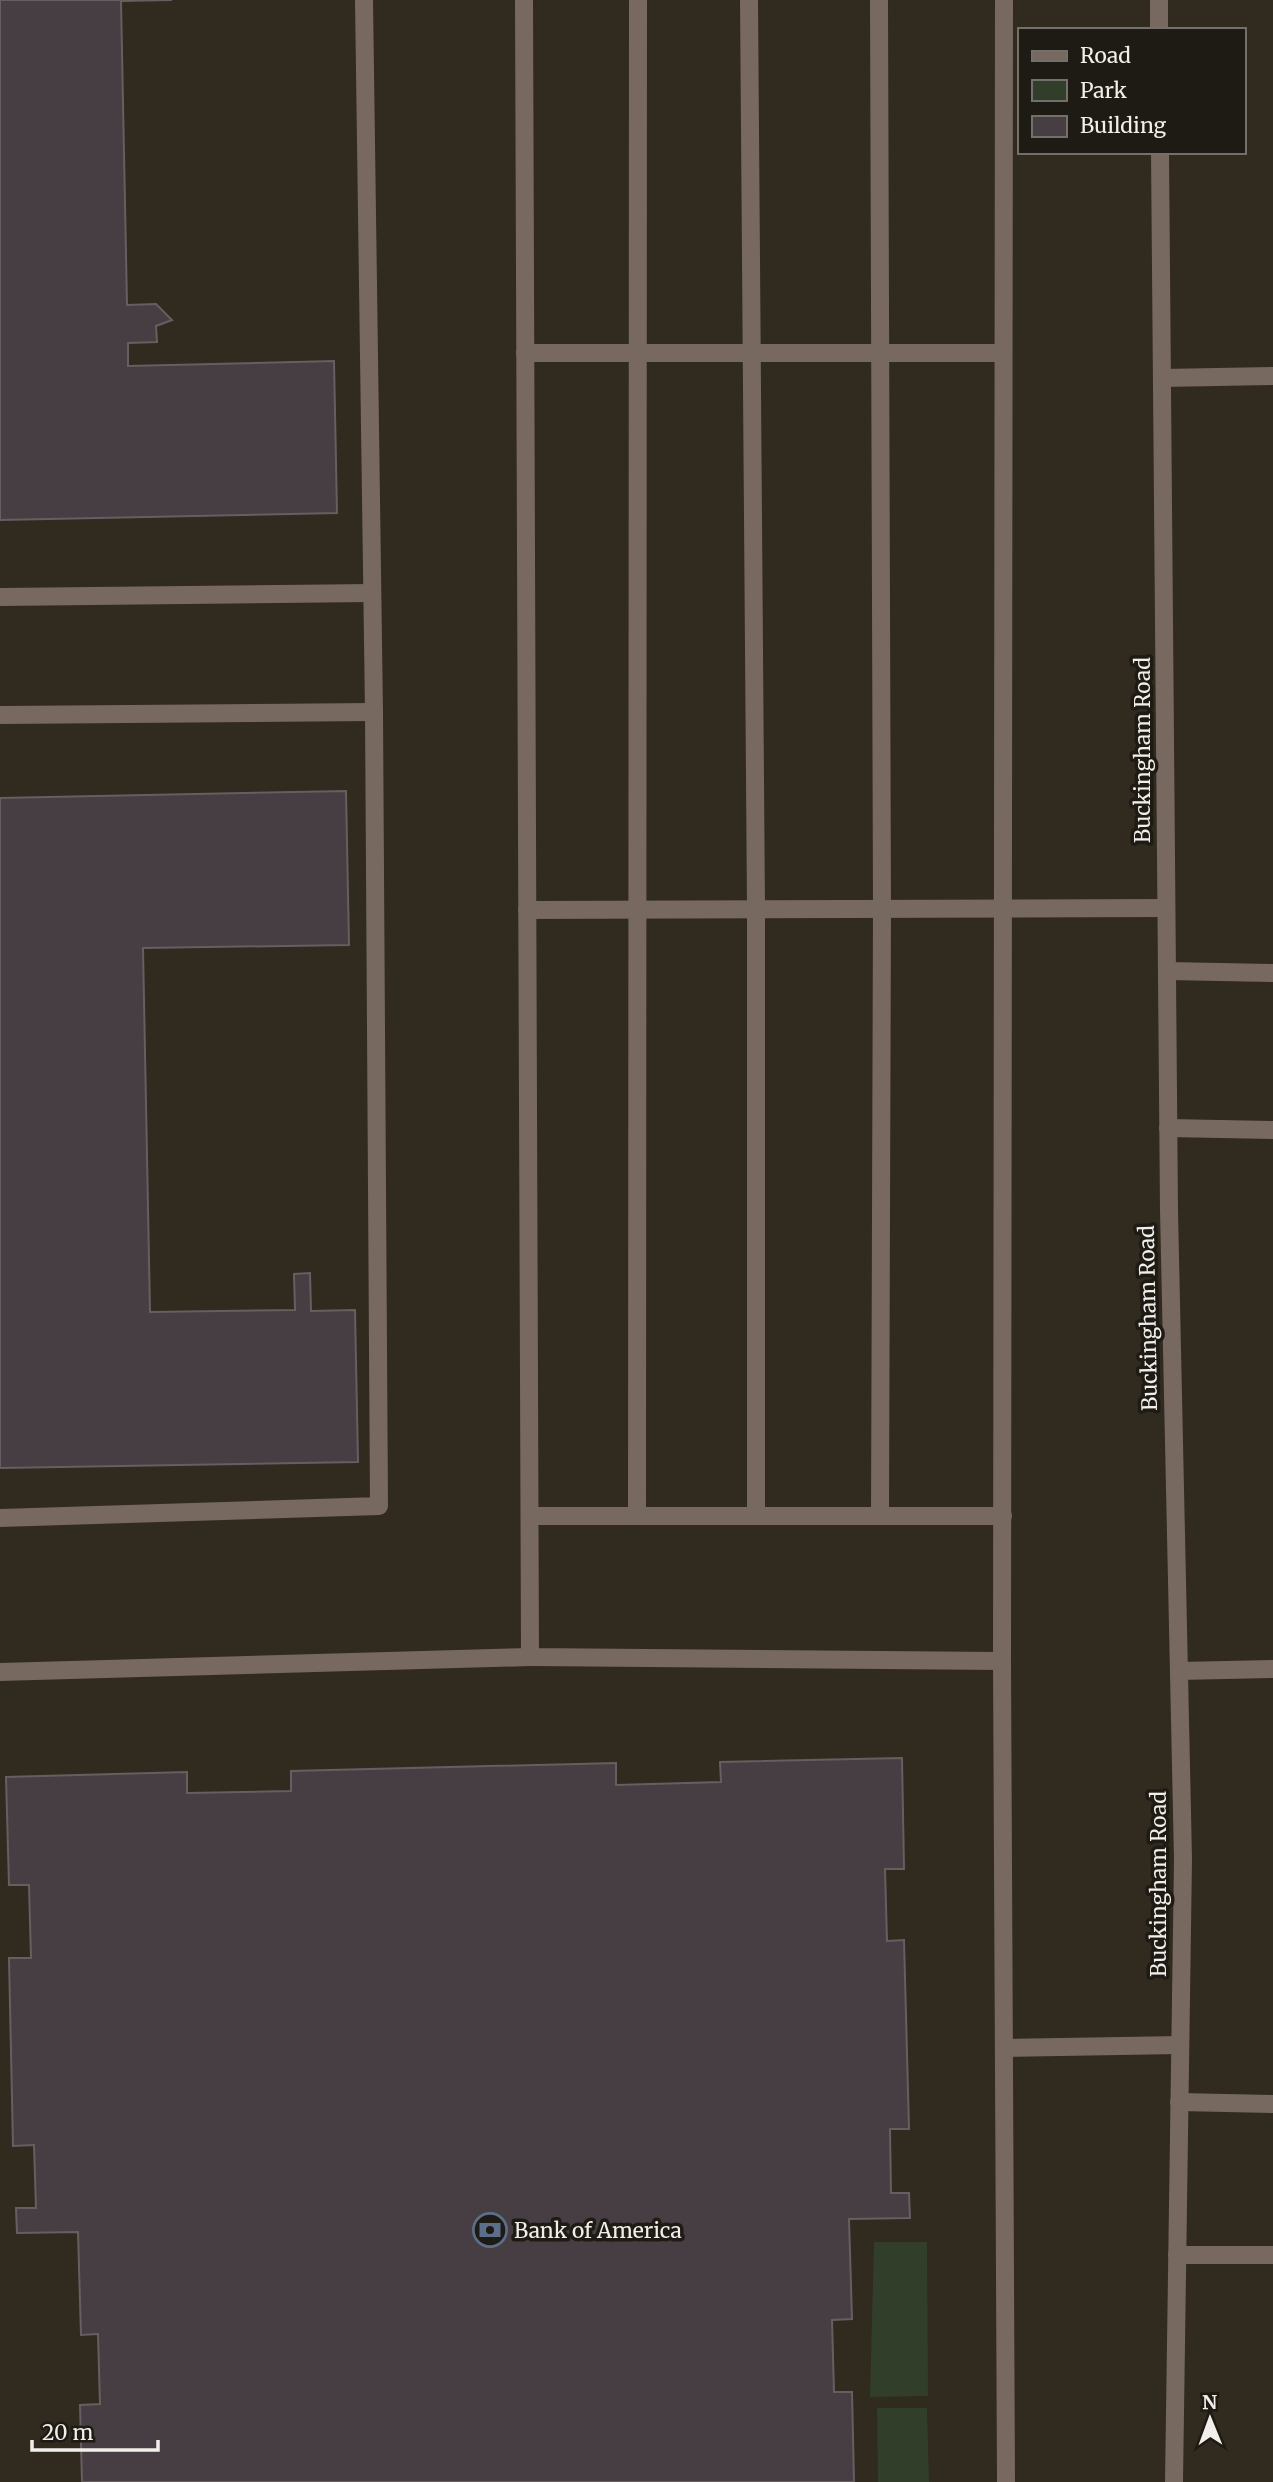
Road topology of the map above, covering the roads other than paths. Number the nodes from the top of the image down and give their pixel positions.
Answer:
1 (364, 0) edge
2 (524, 0) edge
3 (638, 0) edge
4 (749, 0) edge
5 (879, 0) edge
6 (1004, 0) edge
7 (1159, 0) edge
8 (1159, 28) edge
9 (1160, 154) edge
10 (1003, 352) junction
11 (525, 353) junction
12 (638, 353) junction
13 (752, 353) junction
14 (880, 353) junction
15 (1273, 376) edge
16 (1162, 378) junction
17 (372, 593) junction
18 (0, 597) edge
19 (374, 712) junction
20 (0, 715) edge
21 (1003, 907) junction
22 (756, 908) junction
23 (882, 908) junction
24 (1166, 908) junction
25 (527, 910) junction
26 (638, 910) junction
27 (1167, 971) junction
28 (1273, 973) edge
29 (1168, 1129) junction
30 (1273, 1130) edge
31 (530, 1516) junction
32 (637, 1516) junction
33 (756, 1516) junction
34 (880, 1516) junction
35 (1003, 1516) junction
36 (0, 1517) edge
37 (530, 1657) junction
38 (1002, 1661) junction
39 (1273, 1669) edge
40 (1179, 1671) junction
41 (0, 1672) edge
42 (1180, 2045) junction
43 (1004, 2049) junction
44 (1180, 2102) junction
45 (1273, 2104) edge
46 (1177, 2255) junction
47 (1273, 2255) edge
48 (1006, 2482) edge
49 (1174, 2482) edge

1 - 17 street
2 - 11 street
3 - 12 street
4 - 13 street
5 - 14 street
6 - 10 street
7 - 8 street
9 - 16 street, Buckingham Road
10 - 14 street
10 - 21 street
11 - 12 street
11 - 25 street
12 - 13 street
12 - 26 street
13 - 14 street
13 - 22 street
14 - 23 street
15 - 16 street
16 - 24 street, Buckingham Road
17 - 18 street
17 - 19 street
19 - 20 street
19 - 36 street
21 - 23 street
21 - 24 street
21 - 35 street
22 - 23 street
22 - 26 street
22 - 33 street
23 - 34 street
24 - 27 street, Buckingham Road
25 - 26 street
25 - 31 street
26 - 32 street
27 - 28 street
27 - 29 street, Buckingham Road
29 - 30 street
29 - 40 street, Buckingham Road
31 - 32 street
31 - 37 street
32 - 33 street
33 - 34 street
34 - 35 street
35 - 38 street
37 - 38 street
37 - 41 street
38 - 43 street
39 - 40 street
40 - 42 street, Buckingham Road
42 - 43 street
42 - 44 street, Buckingham Road
43 - 48 street
44 - 45 street
44 - 46 street, Buckingham Road
46 - 47 street
46 - 49 street, Buckingham Road

